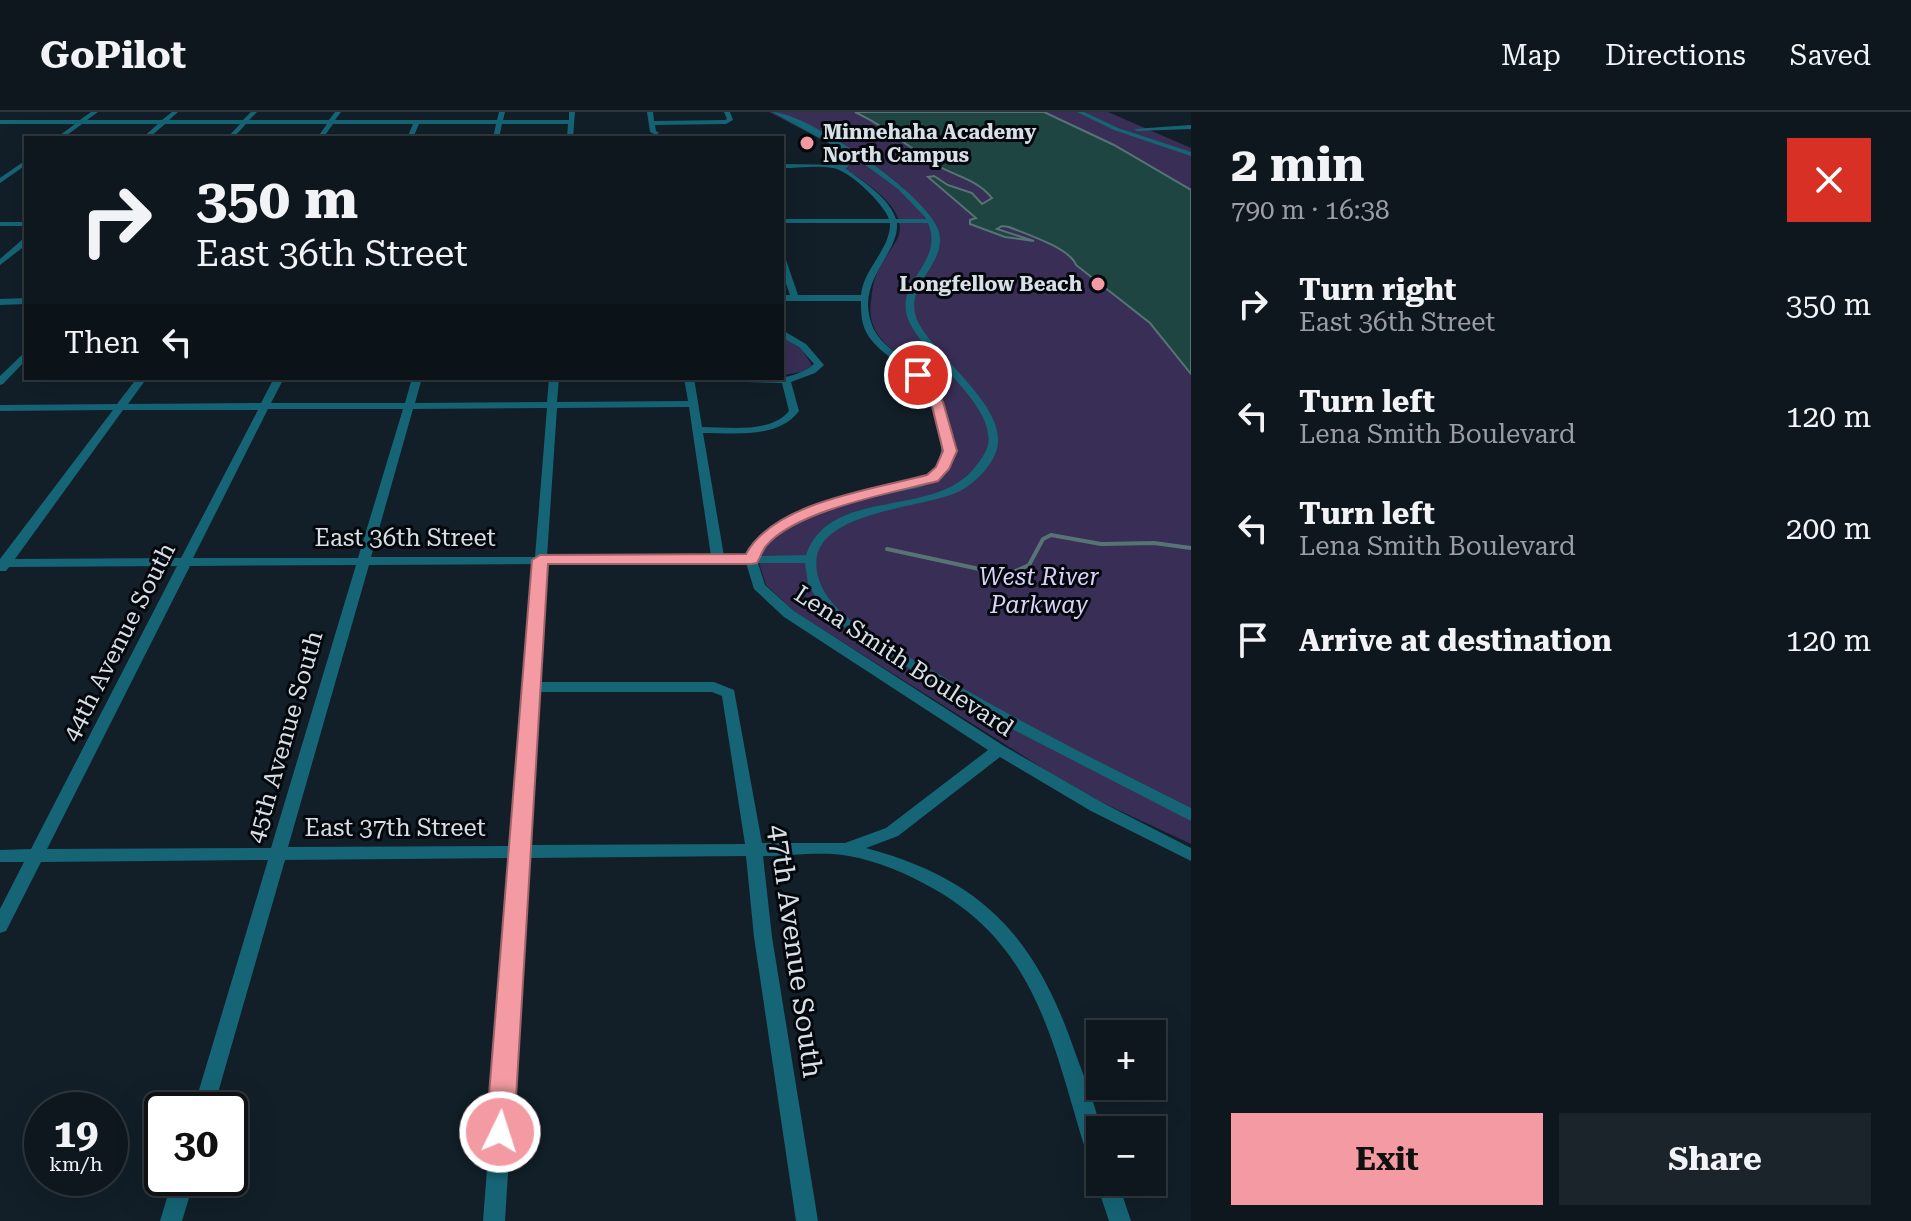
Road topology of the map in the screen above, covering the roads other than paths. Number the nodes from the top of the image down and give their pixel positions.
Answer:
1 (15, 112) edge
2 (95, 112) edge
3 (175, 112) edge
4 (254, 112) edge
5 (338, 112) edge
6 (414, 112) edge
7 (502, 112) edge
8 (572, 112) edge
9 (650, 112) edge
10 (727, 112) edge
11 (775, 112) edge
12 (1080, 112) edge
13 (1099, 112) edge
14 (0, 122) edge
15 (81, 122) junction
16 (163, 122) junction
17 (245, 122) junction
18 (331, 122) junction
19 (409, 122) junction
20 (417, 122) junction
21 (500, 122) junction
22 (571, 122) junction
23 (652, 123) junction
24 (1191, 127) edge
25 (1137, 129) junction
26 (656, 133) dead end
27 (62, 136) edge
28 (147, 136) edge
29 (232, 136) edge
30 (321, 136) edge
31 (411, 136) edge
32 (496, 136) edge
33 (570, 136) edge
34 (1139, 137) junction
35 (1191, 154) edge
36 (24, 165) edge
37 (784, 166) edge
38 (838, 166) junction
39 (868, 166) junction
40 (0, 167) edge
41 (0, 181) edge
42 (784, 221) edge
43 (896, 221) junction
44 (931, 221) junction
45 (0, 224) edge
46 (24, 224) edge
47 (24, 243) edge
48 (0, 263) edge
49 (784, 266) edge
50 (784, 298) edge
51 (795, 298) junction
52 (866, 298) junction
53 (24, 301) edge
54 (0, 302) edge
55 (784, 334) edge
56 (24, 356) edge
57 (786, 379) joint
58 (141, 380) edge
59 (278, 380) edge
60 (416, 380) edge
61 (554, 380) edge
62 (689, 380) edge
63 (0, 382) edge
64 (692, 404) junction
65 (552, 405) junction
66 (265, 406) junction
67 (410, 406) junction
68 (121, 407) junction
69 (0, 408) edge
70 (696, 430) junction
71 (718, 559) junction
72 (751, 559) junction
73 (810, 559) junction
74 (540, 560) junction
75 (364, 561) junction
76 (184, 562) junction
77 (2, 566) edge
78 (533, 687) junction
79 (999, 750) junction
80 (1191, 815) edge
81 (846, 849) junction
82 (755, 851) junction
83 (278, 852) junction
84 (520, 852) junction
85 (1191, 855) edge
86 (0, 856) edge
87 (35, 856) junction
88 (0, 926) edge
89 (208, 1092) edge
90 (1086, 1120) edge
91 (179, 1196) edge
92 (1112, 1196) edge
93 (171, 1221) edge
94 (494, 1221) edge
95 (807, 1221) edge
96 (1120, 1221) edge

1 - 14 street
2 - 15 street
3 - 16 street
4 - 17 street
5 - 18 street
6 - 19 street
7 - 21 street
8 - 22 street
9 - 23 street
10 - 23 street
11 - 39 street
12 - 34 street
13 - 25 street
14 - 15 street
15 - 16 street
15 - 27 street
16 - 17 street
16 - 28 street
17 - 18 street
17 - 29 street
18 - 19 street
18 - 30 street
19 - 20 street
20 - 21 street
20 - 31 street
21 - 22 street
21 - 32 street
22 - 33 street
23 - 26 street
24 - 25 street
25 - 34 street
34 - 35 street
36 - 40 street
36 - 41 street
37 - 38 street
38 - 39 street
38 - 43 street
39 - 44 street
42 - 43 street
43 - 44 street
43 - 52 street
44 - 73 street
45 - 46 street
47 - 48 street
49 - 51 street
50 - 51 street
51 - 52 street
52 - 72 street
53 - 54 street
55 - 57 street
56 - 63 street
57 - 70 street
58 - 68 street
59 - 66 street, 44th Avenue South
60 - 67 street, 45th Avenue South
61 - 65 street
62 - 64 street
64 - 65 street
64 - 70 street
65 - 67 street
65 - 74 street
66 - 67 street
66 - 68 street
66 - 76 street, 44th Avenue South
67 - 75 street, 45th Avenue South
68 - 69 street
68 - 77 street
70 - 71 street
71 - 72 street, East 36th Street
71 - 74 street, East 36th Street
72 - 73 street, East 36th Street
72 - 79 street, Lena Smith Boulevard
73 - 80 street
74 - 75 street, East 36th Street
74 - 78 street
75 - 76 street, East 36th Street
75 - 83 street, 45th Avenue South
76 - 77 street, East 36th Street
76 - 87 street, 44th Avenue South
78 - 82 street, 47th Avenue South
78 - 84 street
79 - 81 street, East 37th Street
79 - 85 street, Lena Smith Boulevard
81 - 82 street, East 37th Street
81 - 90 street
82 - 84 street, East 37th Street
82 - 95 street, 47th Avenue South
83 - 84 street, East 37th Street
83 - 87 street, East 37th Street
83 - 89 street, 45th Avenue South
84 - 94 street
86 - 87 street, East 37th Street
87 - 88 street, 44th Avenue South
91 - 93 street
92 - 96 street

